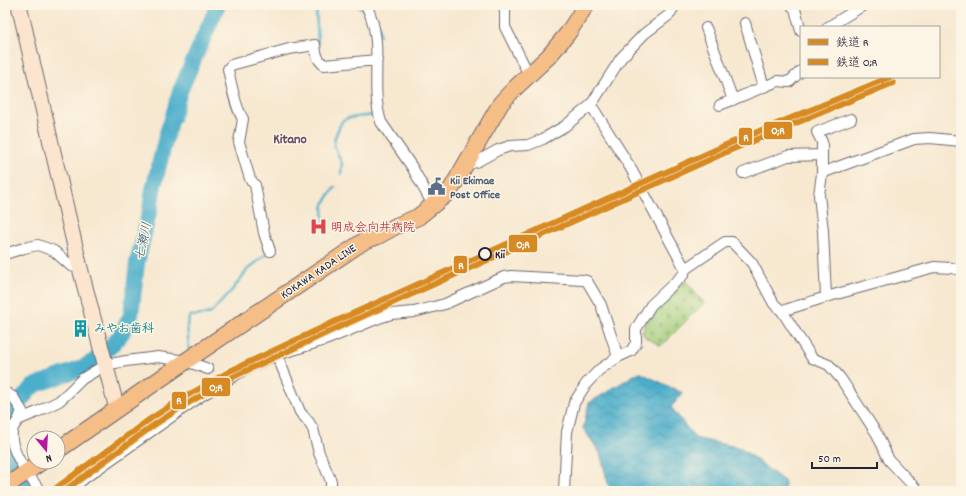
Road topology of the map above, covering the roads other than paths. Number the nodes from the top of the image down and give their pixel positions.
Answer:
1 (19, 5) edge
2 (366, 5) edge
3 (503, 5) edge
4 (586, 5) edge
5 (675, 5) edge
6 (791, 5) edge
7 (864, 5) edge
8 (745, 23) dead end
9 (830, 26) edge
10 (800, 27) edge
11 (706, 28) dead end
12 (377, 60) junction
13 (800, 71) edge
14 (529, 75) junction
15 (764, 87) junction
16 (733, 100) junction
17 (591, 105) junction
18 (720, 105) dead end
19 (851, 119) dead end
20 (961, 141) edge
21 (822, 155) junction
22 (465, 166) junction
23 (743, 173) dead end
24 (822, 174) junction
25 (433, 205) junction
26 (270, 251) dead end
27 (5, 254) edge
28 (80, 268) junction
29 (685, 269) junction
30 (961, 270) edge
31 (826, 297) junction
32 (782, 311) junction
33 (276, 355) junction
34 (618, 357) junction
35 (186, 361) junction
36 (105, 363) junction
37 (208, 369) dead end
38 (5, 392) edge
39 (117, 409) junction
40 (14, 421) edge
41 (66, 444) edge
42 (30, 470) edge
43 (17, 479) edge
44 (40, 491) edge
45 (68, 491) edge
46 (327, 491) edge
47 (564, 491) edge
48 (918, 491) edge

1 - 28 street
2 - 12 street
3 - 14 street
4 - 14 main road, KOKAWA KADA LINE
5 - 17 street
6 - 10 street
7 - 9 street
8 - 15 street
11 - 16 street
12 - 25 street
12 - 26 street
13 - 15 street
14 - 22 main road, KOKAWA KADA LINE
15 - 16 street
16 - 18 street
17 - 22 street
17 - 29 street
19 - 21 street
20 - 24 street
21 - 23 street
21 - 24 street
22 - 25 main road, KOKAWA KADA LINE
24 - 31 street
25 - 35 main road, KOKAWA KADA LINE
27 - 28 street
28 - 36 street
29 - 32 street
29 - 34 street
30 - 31 street
31 - 32 street
32 - 48 street
33 - 34 street
33 - 45 street
33 - 46 street
34 - 47 street
35 - 36 street
35 - 37 street
35 - 39 main road, KOKAWA KADA LINE
36 - 39 street
36 - 40 street
38 - 40 street
39 - 41 main road, KOKAWA KADA LINE
40 - 43 street
42 - 43 main road
43 - 44 street

